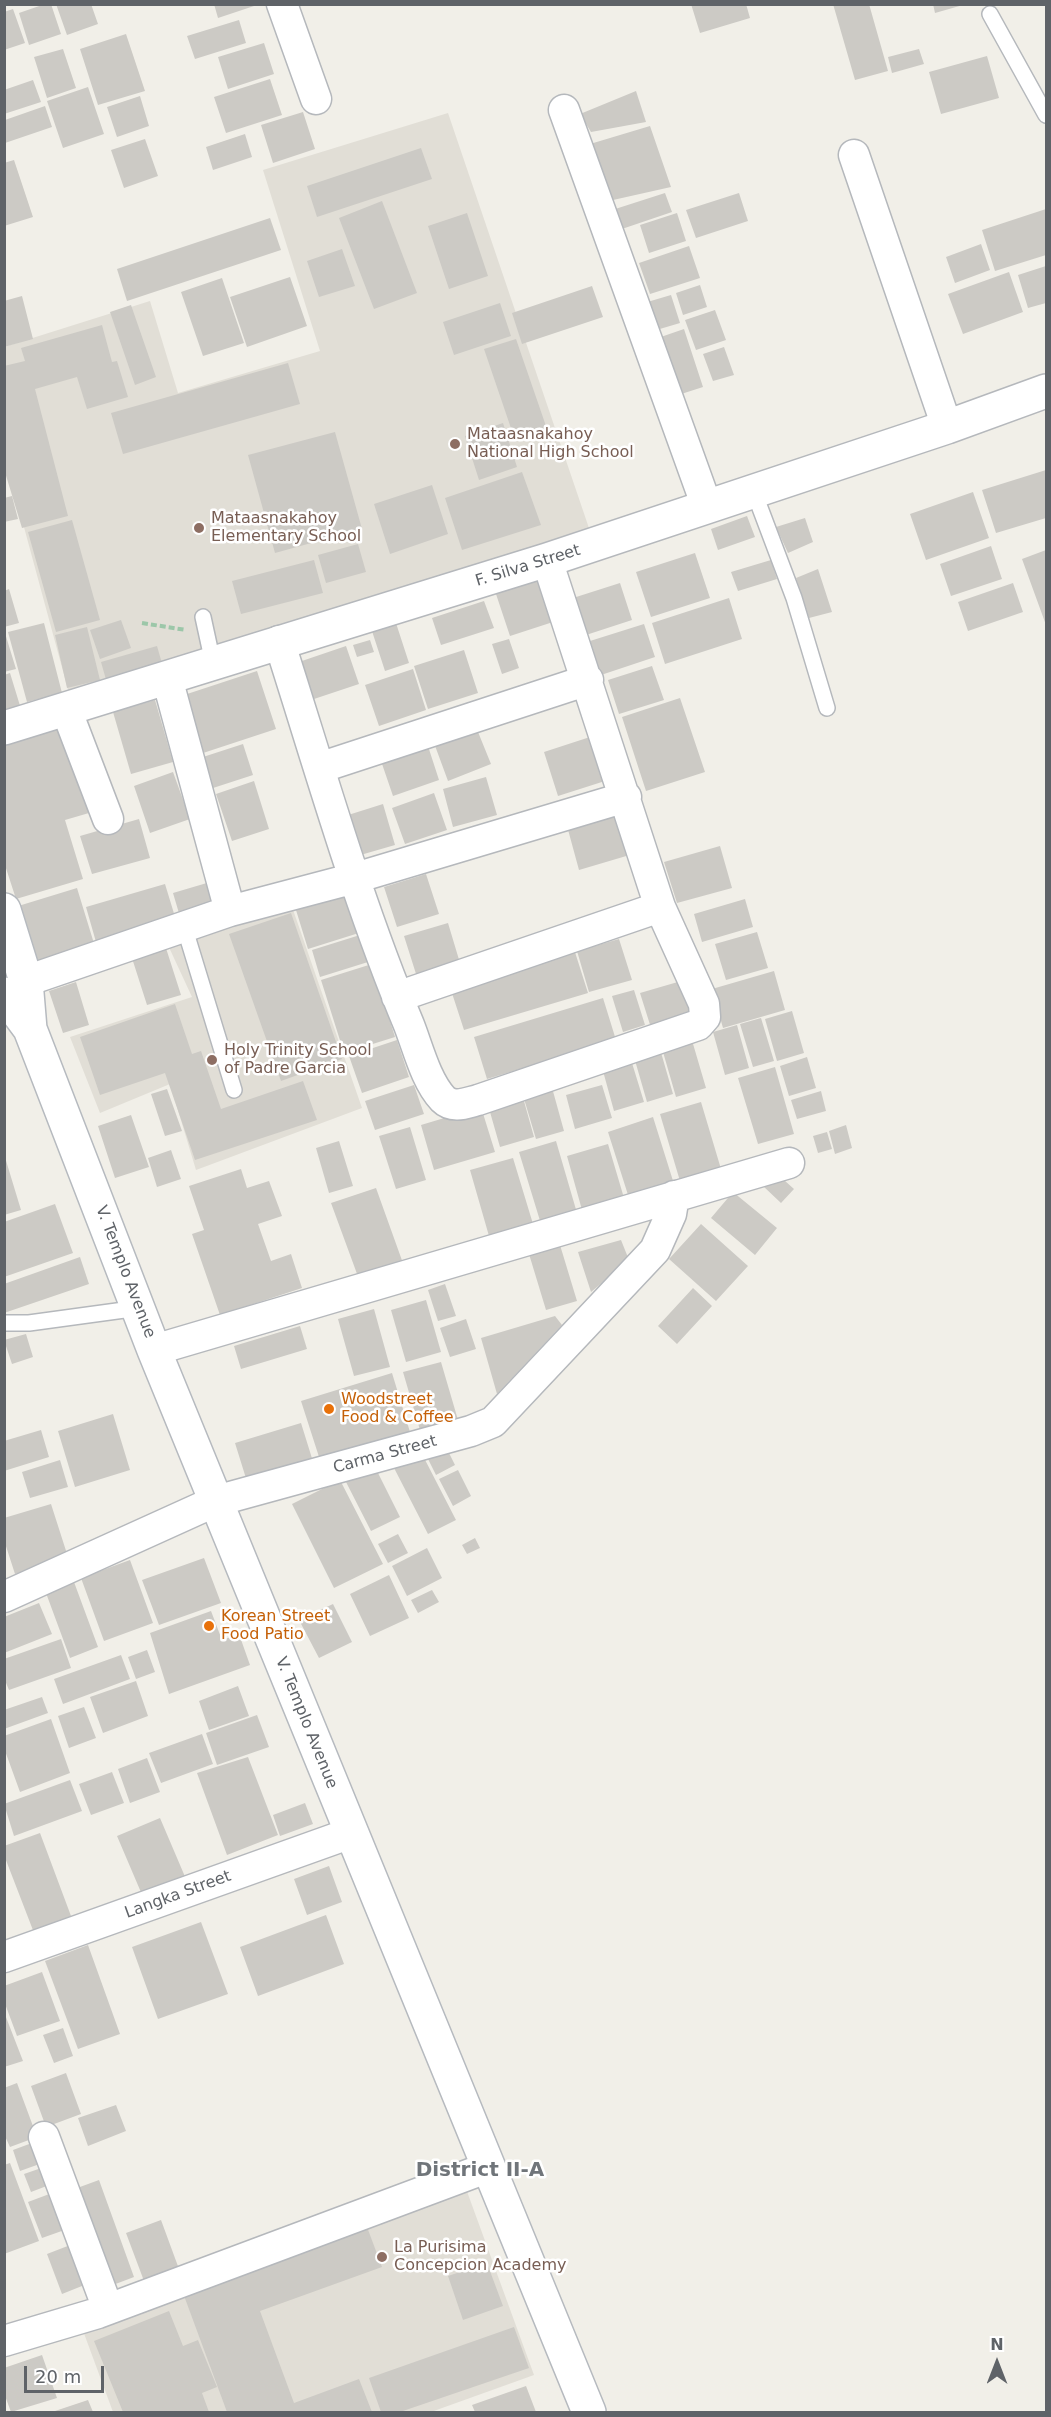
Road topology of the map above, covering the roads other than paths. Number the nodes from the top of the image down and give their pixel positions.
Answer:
1 (282, 4) edge
2 (990, 14) dead end
3 (316, 99) dead end
4 (564, 110) dead end
5 (1047, 116) edge
6 (854, 155) dead end
7 (1047, 391) edge
8 (947, 427) junction
9 (754, 492) junction
10 (707, 507) junction
11 (547, 560) junction
12 (203, 617) dead end
13 (279, 641) junction
14 (209, 648) junction
15 (167, 678) junction
16 (588, 680) junction
17 (827, 708) dead end
18 (66, 709) junction
19 (4, 728) edge
20 (319, 768) junction
21 (626, 797) junction
22 (108, 819) dead end
23 (355, 878) junction
24 (660, 907) junction
25 (4, 910) edge
26 (230, 911) junction
27 (184, 926) junction
28 (12, 987) edge
29 (397, 997) junction
30 (234, 1090) dead end
31 (789, 1163) dead end
32 (674, 1196) junction
33 (139, 1308) junction
34 (4, 1323) edge
35 (154, 1350) junction
36 (216, 1501) junction
37 (4, 1597) edge
38 (351, 1833) junction
39 (4, 1957) edge
40 (44, 2137) dead end
41 (489, 2167) junction
42 (108, 2309) junction
43 (4, 2341) edge
44 (589, 2412) edge

1 - 3 street
2 - 5 lane
4 - 10 street
6 - 8 street
7 - 8 main road, F. Silva Street
8 - 9 main road, F. Silva Street
9 - 10 main road, F. Silva Street
9 - 17 lane
10 - 11 main road, F. Silva Street
11 - 13 main road, F. Silva Street
11 - 16 street
12 - 14 lane
13 - 14 main road, F. Silva Street
13 - 20 street
14 - 15 main road, F. Silva Street
15 - 18 main road, F. Silva Street
15 - 26 street
16 - 20 street
16 - 21 street
18 - 19 main road, F. Silva Street
18 - 22 street
20 - 23 street
21 - 23 street
21 - 24 street
23 - 26 street
23 - 29 street
24 - 29 street
24 - 29 street
25 - 28 main road, V. Templo Avenue
26 - 27 street
27 - 28 street
27 - 30 lane
28 - 33 main road, V. Templo Avenue
31 - 32 street
32 - 35 street
32 - 36 street, Carma Street
33 - 34 lane
33 - 35 main road, V. Templo Avenue
35 - 36 main road, V. Templo Avenue
36 - 37 street, Carma Street
36 - 38 main road, V. Templo Avenue
38 - 39 street, Langka Street
38 - 41 main road, V. Templo Avenue
40 - 42 street
41 - 42 street
41 - 44 main road, V. Templo Avenue
42 - 43 street

